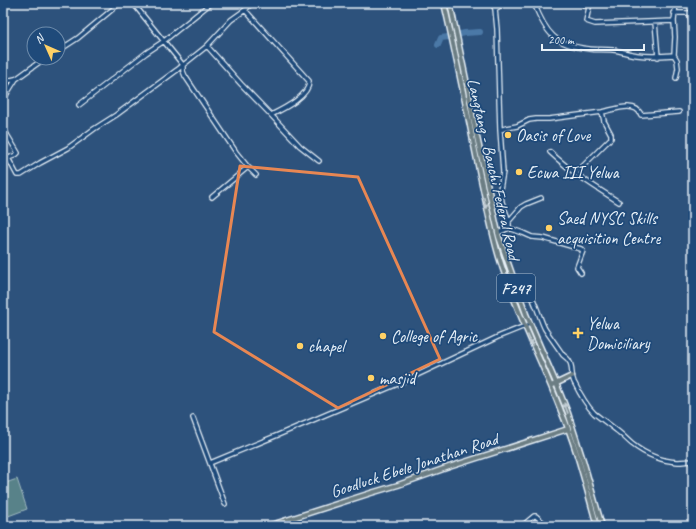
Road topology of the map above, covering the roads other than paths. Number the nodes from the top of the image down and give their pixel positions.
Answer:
1 (120, 3) edge
2 (133, 3) edge
3 (211, 3) edge
4 (252, 3) edge
5 (444, 3) edge
6 (450, 3) edge
7 (492, 3) edge
8 (505, 3) edge
9 (534, 3) edge
10 (582, 3) edge
11 (676, 3) edge
12 (590, 5) edge
13 (495, 9) junction
14 (245, 10) junction
15 (692, 12) edge
16 (674, 13) junction
17 (674, 21) junction
18 (655, 22) junction
19 (692, 30) dead end
20 (164, 41) junction
21 (66, 46) edge
22 (207, 46) junction
23 (674, 55) junction
24 (658, 57) junction
25 (183, 65) junction
26 (34, 66) edge
27 (676, 78) dead end
28 (16, 79) junction
29 (3, 82) edge
30 (3, 100) edge
31 (79, 105) dead end
32 (602, 112) junction
33 (679, 112) dead end
34 (271, 115) junction
35 (3, 128) edge
36 (500, 130) junction
37 (550, 152) dead end
38 (8, 158) junction
39 (3, 159) edge
40 (319, 161) dead end
41 (248, 168) junction
42 (576, 173) junction
43 (256, 175) dead end
44 (212, 196) dead end
45 (541, 198) dead end
46 (619, 202) dead end
47 (509, 221) junction
48 (509, 228) junction
49 (498, 233) junction
50 (581, 273) dead end
51 (516, 287) junction
52 (530, 324) junction
53 (524, 326) junction
54 (572, 376) junction
55 (556, 382) junction
56 (551, 386) junction
57 (193, 418) dead end
58 (568, 429) junction
59 (693, 461) edge
60 (210, 463) junction
61 (225, 504) dead end
62 (268, 526) edge
63 (522, 526) edge
64 (547, 526) edge
65 (597, 526) edge
66 (602, 526) edge

1 - 21 street
2 - 20 street
3 - 20 street
4 - 14 street
5 -> 53 main road, Langtang - Bauchi Federal Road / F247
6 - 49 main road, F247
7 - 13 street
8 - 13 street
9 - 24 street
10 - 12 street
11 - 16 street
12 - 18 street
13 - 36 street
14 - 22 street
14 - 34 street
15 - 16 street
15 - 19 street
16 - 17 street
17 - 18 street
17 - 23 street
18 - 24 street
20 - 25 street
20 - 31 street
22 - 25 street
22 - 34 street
23 - 24 street
23 - 27 street
25 - 38 street
25 - 41 street
26 - 28 street
28 - 29 street
28 - 30 street
32 - 33 street
32 - 36 street
32 - 42 street
34 - 40 street
35 - 38 street
36 - 47 street
37 - 42 street
38 - 39 street
41 - 43 street
41 - 44 street
42 - 46 street
45 - 47 street
47 - 48 street
48 - 49 street
48 - 50 street
49 - 51 main road, F247
51 - 52 main road, F247
51 - 54 street
52 - 53 street
52 - 55 main road, F247
53 -> 56 main road, Langtang - Bauchi Federal Road / F247
53 - 60 street
54 - 55 main road
54 - 59 street
55 - 56 main road
66 -> 55 main road, F247
56 - 58 main road, Langtang - Bauchi Federal Road / F247
57 - 60 street
58 - 62 main road, Goodluck Ebele Jonathan Road
58 - 65 main road, Langtang - Bauchi Federal Road / F247
60 - 61 street
63 - 64 street

